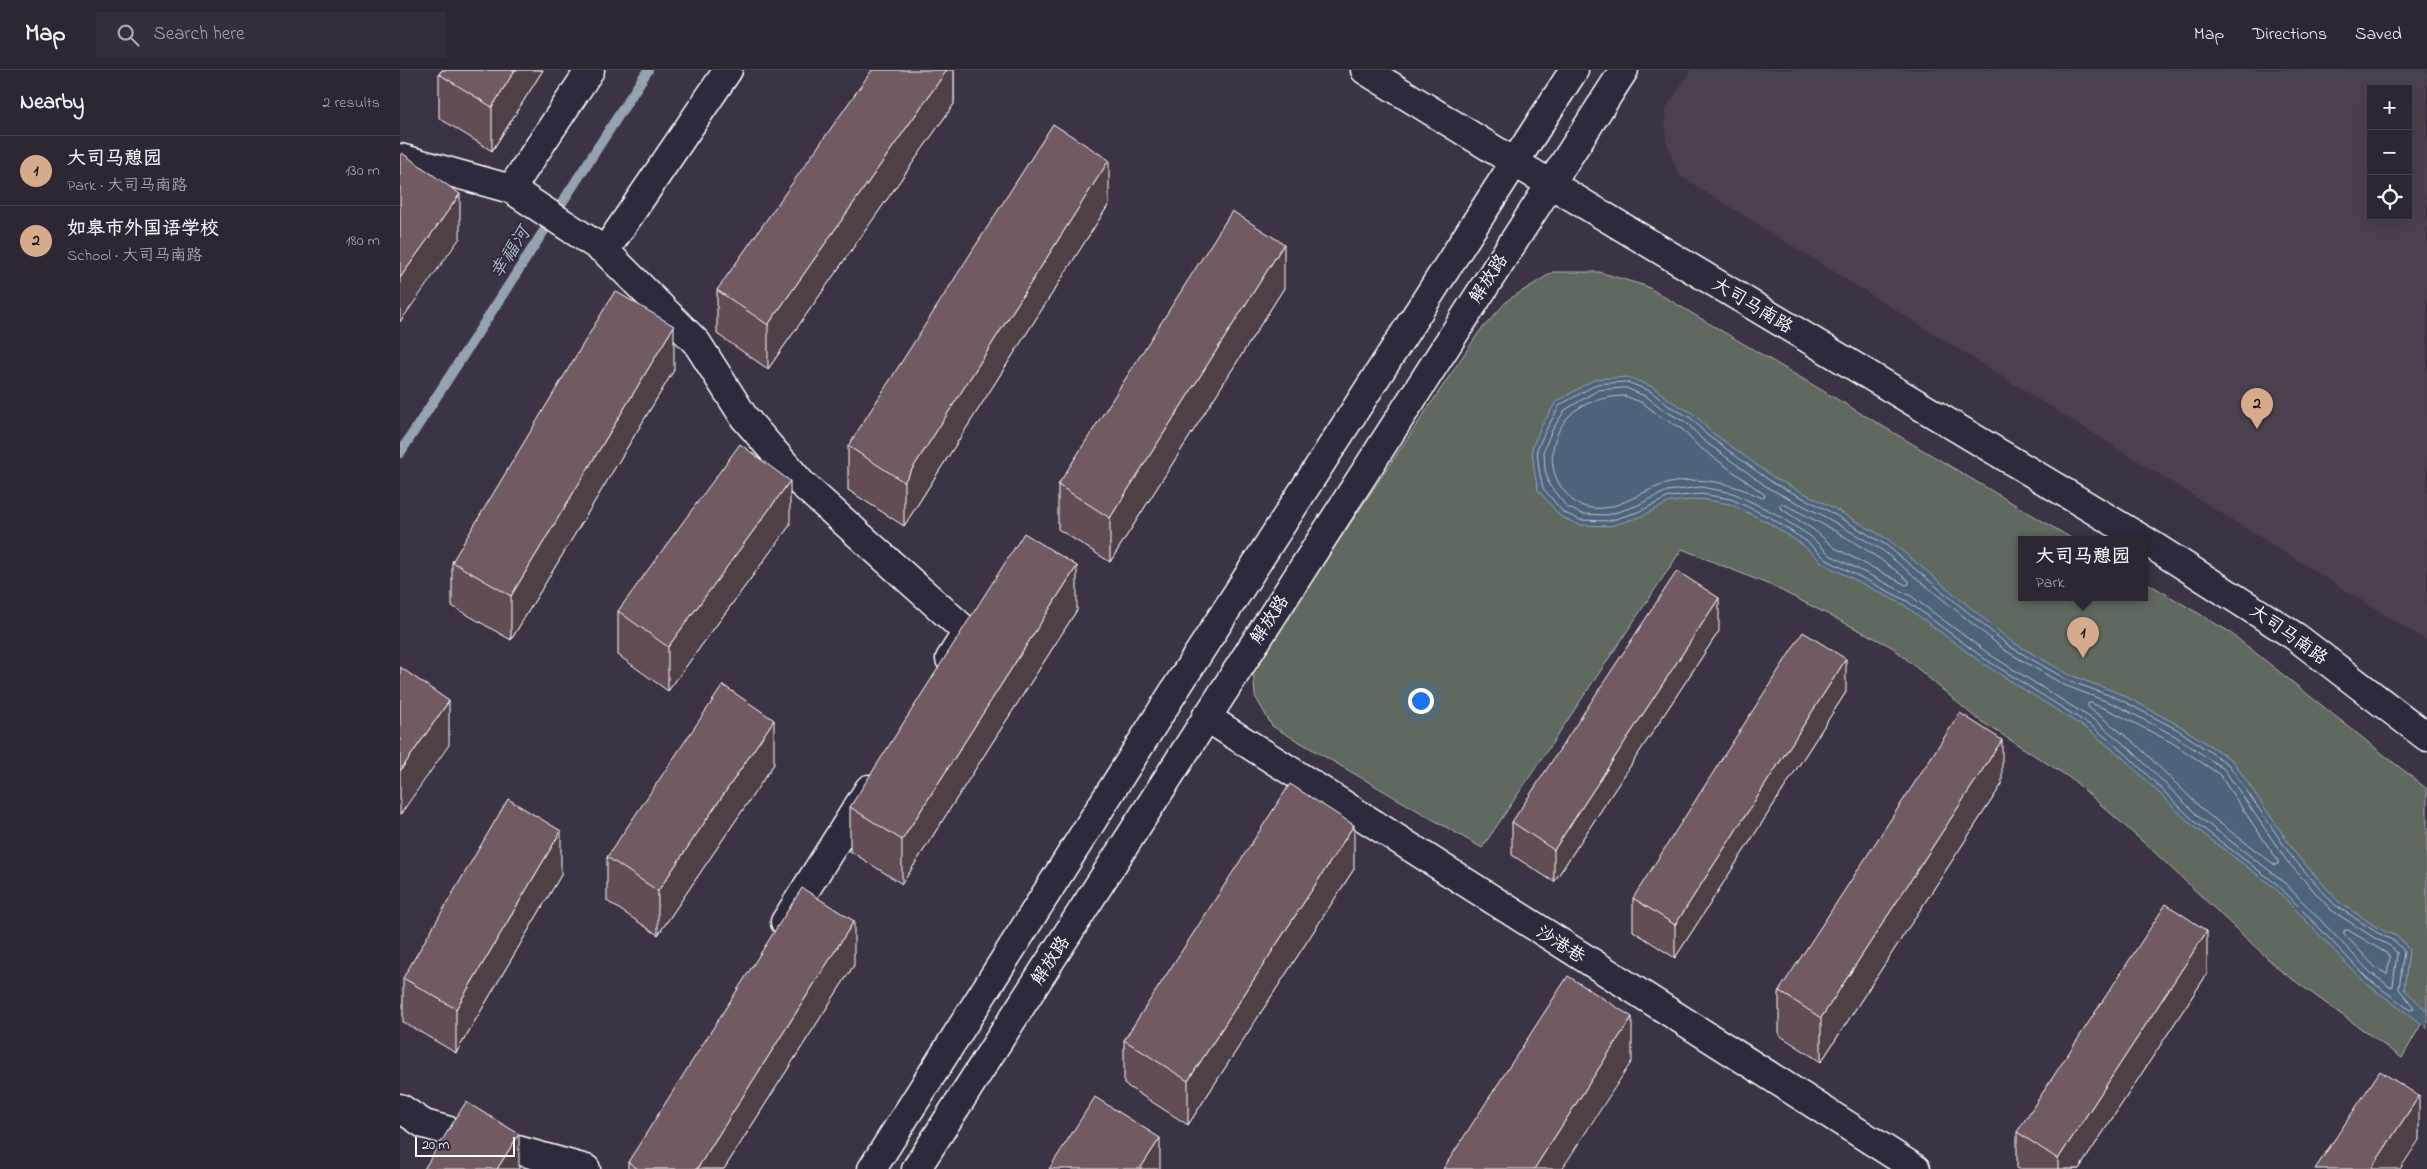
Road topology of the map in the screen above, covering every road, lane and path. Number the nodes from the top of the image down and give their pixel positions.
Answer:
1 (590, 70) edge
2 (728, 70) edge
3 (1365, 70) edge
4 (1574, 70) edge
5 (1624, 70) edge
6 (400, 158) edge
7 (1514, 162) junction
8 (1549, 183) junction
9 (511, 189) junction
10 (605, 251) junction
11 (2136, 536) edge
12 (2148, 543) edge
13 (936, 683) edge
14 (1206, 717) junction
15 (2427, 737) edge
16 (883, 766) edge
17 (772, 943) edge
18 (400, 1108) edge
19 (586, 1169) edge
20 (872, 1169) edge
21 (916, 1169) edge
22 (1916, 1169) edge

1 - 9 street
2 - 10 street
3 - 7 street, 大司马南路
4 - 7 street
5 - 8 street, 解放路
6 - 9 street
7 - 8 street, 大司马南路
7 - 20 street
8 - 11 street, 大司马南路
8 - 14 street, 解放路
9 - 10 street
10 - 13 street
12 - 15 street, 大司马南路
14 - 21 street, 解放路
14 - 22 street, 沙港巷
16 - 17 street
18 - 19 street

